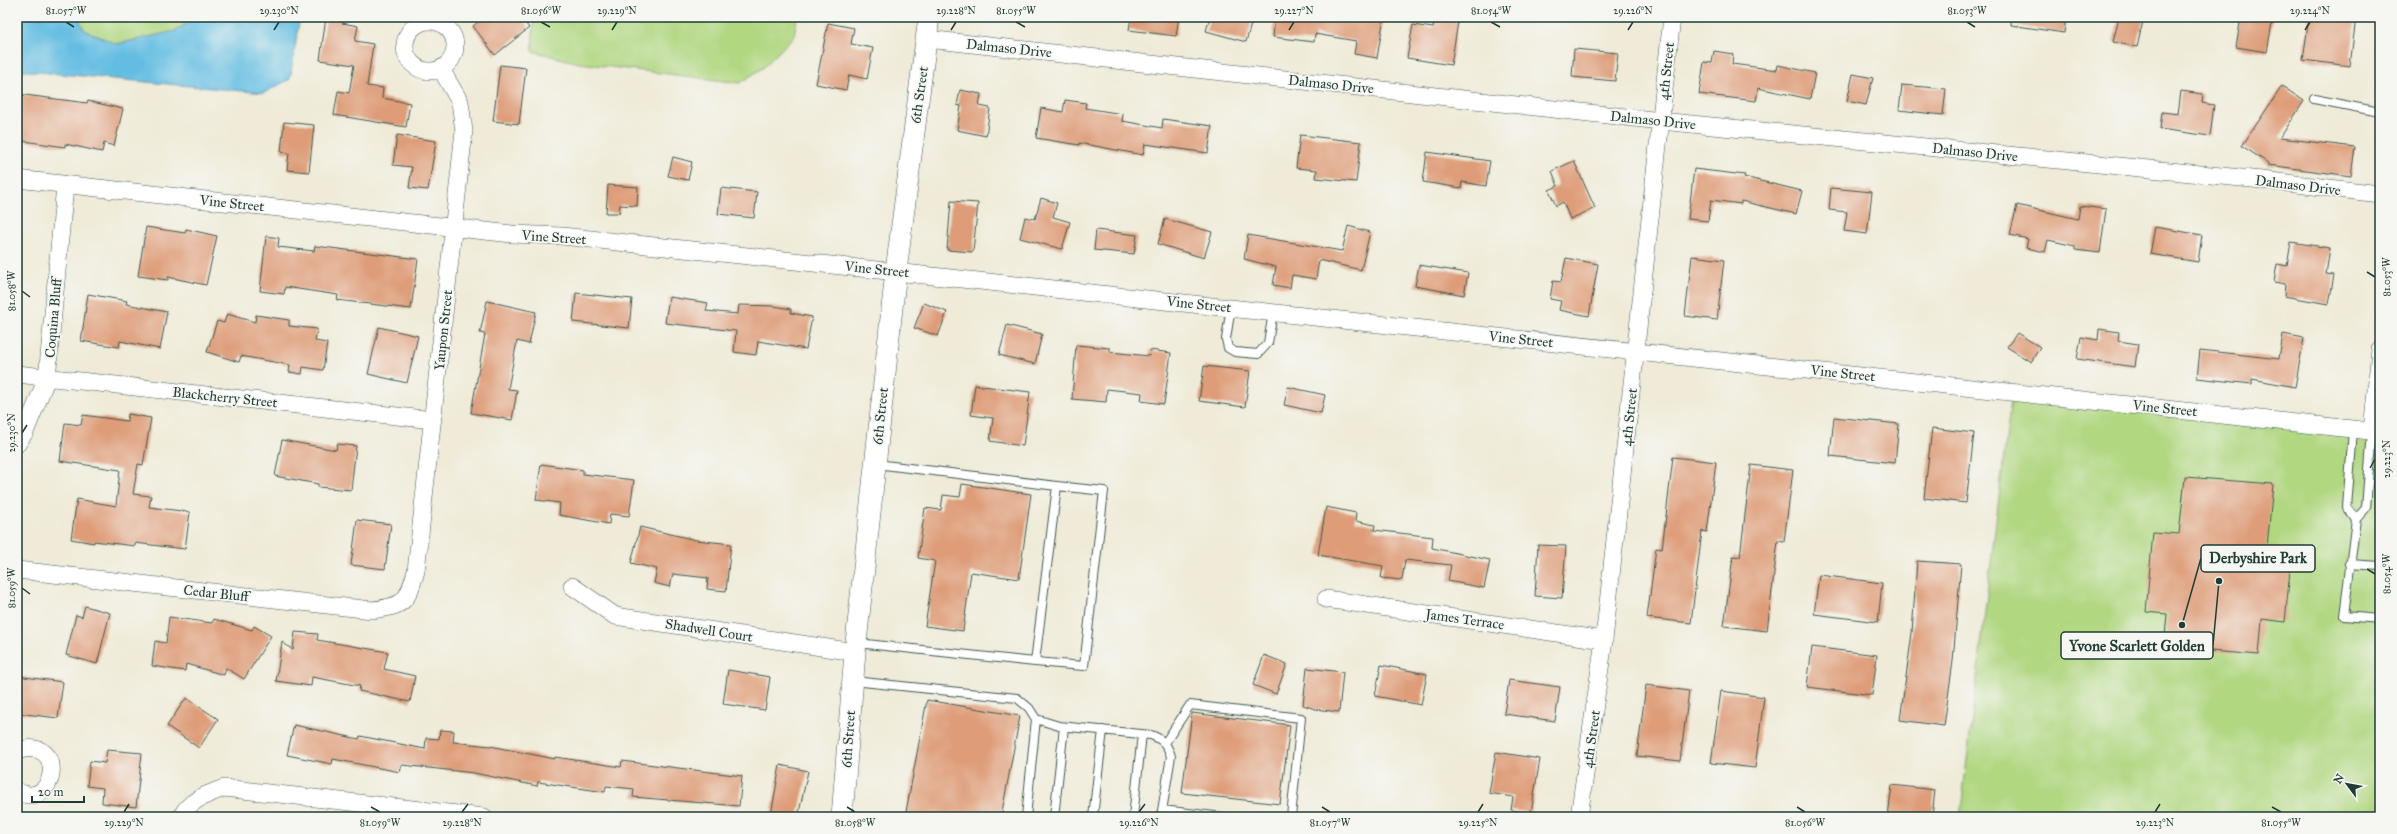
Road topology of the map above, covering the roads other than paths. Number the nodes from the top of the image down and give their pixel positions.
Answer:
1 (929, 17) edge
2 (1672, 17) edge
3 (927, 39) junction
4 (441, 69) dead end
5 (2314, 99) dead end
6 (2380, 112) edge
7 (1661, 121) junction
8 (17, 179) edge
9 (65, 185) junction
10 (2380, 194) edge
11 (455, 227) junction
12 (896, 271) junction
13 (1231, 307) junction
14 (1273, 312) junction
15 (2380, 350) edge
16 (1636, 351) junction
17 (17, 374) edge
18 (47, 378) junction
19 (2377, 400) edge
20 (433, 420) junction
21 (2353, 430) junction
22 (2376, 432) edge
23 (17, 444) edge
24 (875, 464) junction
25 (1057, 486) junction
26 (2356, 519) junction
27 (2349, 564) junction
28 (2380, 566) edge
29 (17, 570) edge
30 (572, 586) dead end
31 (409, 595) joint
32 (1326, 599) dead end
33 (2380, 619) edge
34 (1604, 640) junction
35 (855, 647) junction
36 (1035, 662) junction
37 (852, 681) junction
38 (1036, 719) junction
39 (1064, 727) junction
40 (1103, 730) junction
41 (1142, 734) junction
42 (1165, 743) junction
43 (17, 750) edge
44 (17, 791) edge
45 (1162, 813) edge
46 (181, 817) edge
47 (484, 817) edge
48 (842, 817) edge
49 (1026, 817) edge
50 (1054, 817) edge
51 (1093, 817) edge
52 (1133, 817) edge
53 (1223, 817) edge
54 (1290, 817) edge
55 (1579, 817) edge

1 - 3 street, 6th Street
2 - 7 street, 4th Street
3 - 7 street, Dalmaso Drive
3 - 12 street, 6th Street
4 - 11 street, Yaupon Street
5 - 6 lane
7 - 10 street, Dalmaso Drive
7 - 16 street, 4th Street
8 - 9 street, Vine Street
9 - 11 street, Vine Street
9 - 18 street, Coquina Bluff
11 - 12 street, Vine Street
11 - 20 street, Yaupon Street
12 - 13 street, Vine Street
12 - 24 street, 6th Street
13 - 14 street, Vine Street
13 - 14 lane
14 - 16 street, Vine Street
15 - 19 street
16 - 21 street, Vine Street
16 - 34 street, 4th Street
17 - 18 street, Blackcherry Street
18 - 20 street, Blackcherry Street
18 - 23 street, Coquina Bluff
19 - 22 street
20 - 31 street, Yaupon Street
21 - 22 street, Vine Street
21 - 26 lane
22 - 26 lane
24 - 25 lane
24 - 35 street, 6th Street
25 - 36 lane
25 - 36 lane
26 - 27 lane
27 - 28 lane
27 - 33 lane
29 - 31 street, Cedar Bluff
30 - 35 street, Shadwell Court
32 - 34 street, James Terrace
34 - 55 street, 4th Street
35 - 36 lane
35 - 37 street, 6th Street
37 - 38 lane
37 - 48 street, 6th Street
38 - 39 lane
38 - 49 lane
39 - 40 lane
39 - 50 lane
40 - 41 lane
40 - 51 lane
41 - 42 lane
41 - 52 lane
42 - 45 lane
42 - 54 lane
43 - 44 street
45 - 53 lane
46 - 47 street

